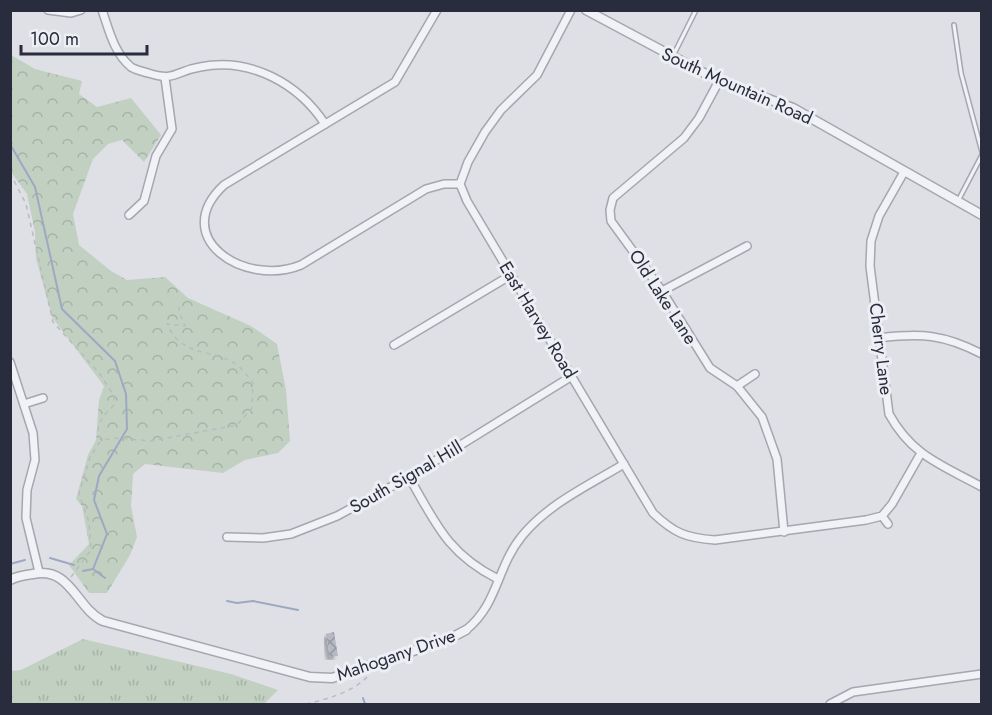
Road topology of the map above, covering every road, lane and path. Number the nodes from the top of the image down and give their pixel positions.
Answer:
1 (48, 10) edge
2 (81, 10) edge
3 (102, 10) edge
4 (437, 10) edge
5 (571, 10) edge
6 (586, 10) edge
7 (696, 10) edge
8 (954, 25) dead end
9 (672, 58) junction
10 (165, 78) junction
11 (718, 81) junction
12 (325, 124) junction
13 (981, 154) edge
14 (904, 172) junction
15 (10, 173) edge
16 (460, 184) junction
17 (958, 202) junction
18 (129, 215) dead end
19 (981, 215) edge
20 (747, 246) dead end
21 (512, 275) junction
22 (662, 291) junction
23 (179, 304) dead end
24 (879, 338) junction
25 (394, 345) dead end
26 (981, 354) edge
27 (10, 362) edge
28 (755, 374) dead end
29 (572, 376) junction
30 (737, 386) junction
31 (43, 398) dead end
32 (24, 404) junction
33 (101, 440) junction
34 (921, 453) junction
35 (624, 464) junction
36 (410, 477) junction
37 (981, 487) edge
38 (882, 516) junction
39 (888, 524) dead end
40 (784, 532) junction
41 (227, 537) dead end
42 (39, 572) junction
43 (498, 579) junction
44 (10, 580) edge
45 (67, 582) junction
46 (466, 630) joint
47 (368, 666) junction
48 (981, 674) edge
49 (306, 705) edge
50 (716, 705) edge
51 (766, 705) edge
52 (788, 705) edge
53 (813, 705) edge
54 (830, 705) edge

1 - 2 street
3 - 10 street
4 - 12 street
5 - 16 street
6 - 9 street, South Mountain Road
7 - 9 lane
8 - 13 lane
9 - 11 street, South Mountain Road
10 - 12 street
10 - 18 street
11 - 14 street, South Mountain Road
11 - 22 street, Old Lake Lane
12 - 16 street
13 - 17 lane
14 - 17 street, South Mountain Road
14 - 24 street, Cherry Lane
15 - 33 path
16 - 21 street, East Harvey Road
17 - 19 street, South Mountain Road
20 - 22 street
21 - 25 street
21 - 29 street, East Harvey Road
22 - 30 street, Old Lake Lane
23 - 33 path
24 - 26 street
24 - 34 street, Cherry Lane
27 - 32 street
28 - 30 street
29 - 35 street, East Harvey Road
29 - 36 street, South Signal Hill
30 - 40 street, Old Lake Lane
31 - 32 street
32 - 42 street
33 - 45 path
34 - 37 street, Cherry Lane
34 - 38 street
35 - 40 street, East Harvey Road
35 - 43 street, Mahogany Drive
36 - 41 street, South Signal Hill
36 - 43 street
38 - 39 street
38 - 40 street, East Harvey Road
42 - 44 street
42 - 45 street
43 - 46 street, Mahogany Drive
45 - 47 street, Mahogany Drive
46 - 47 street, Mahogany Drive
47 - 49 path
48 - 54 street
50 - 51 path
52 - 53 path

